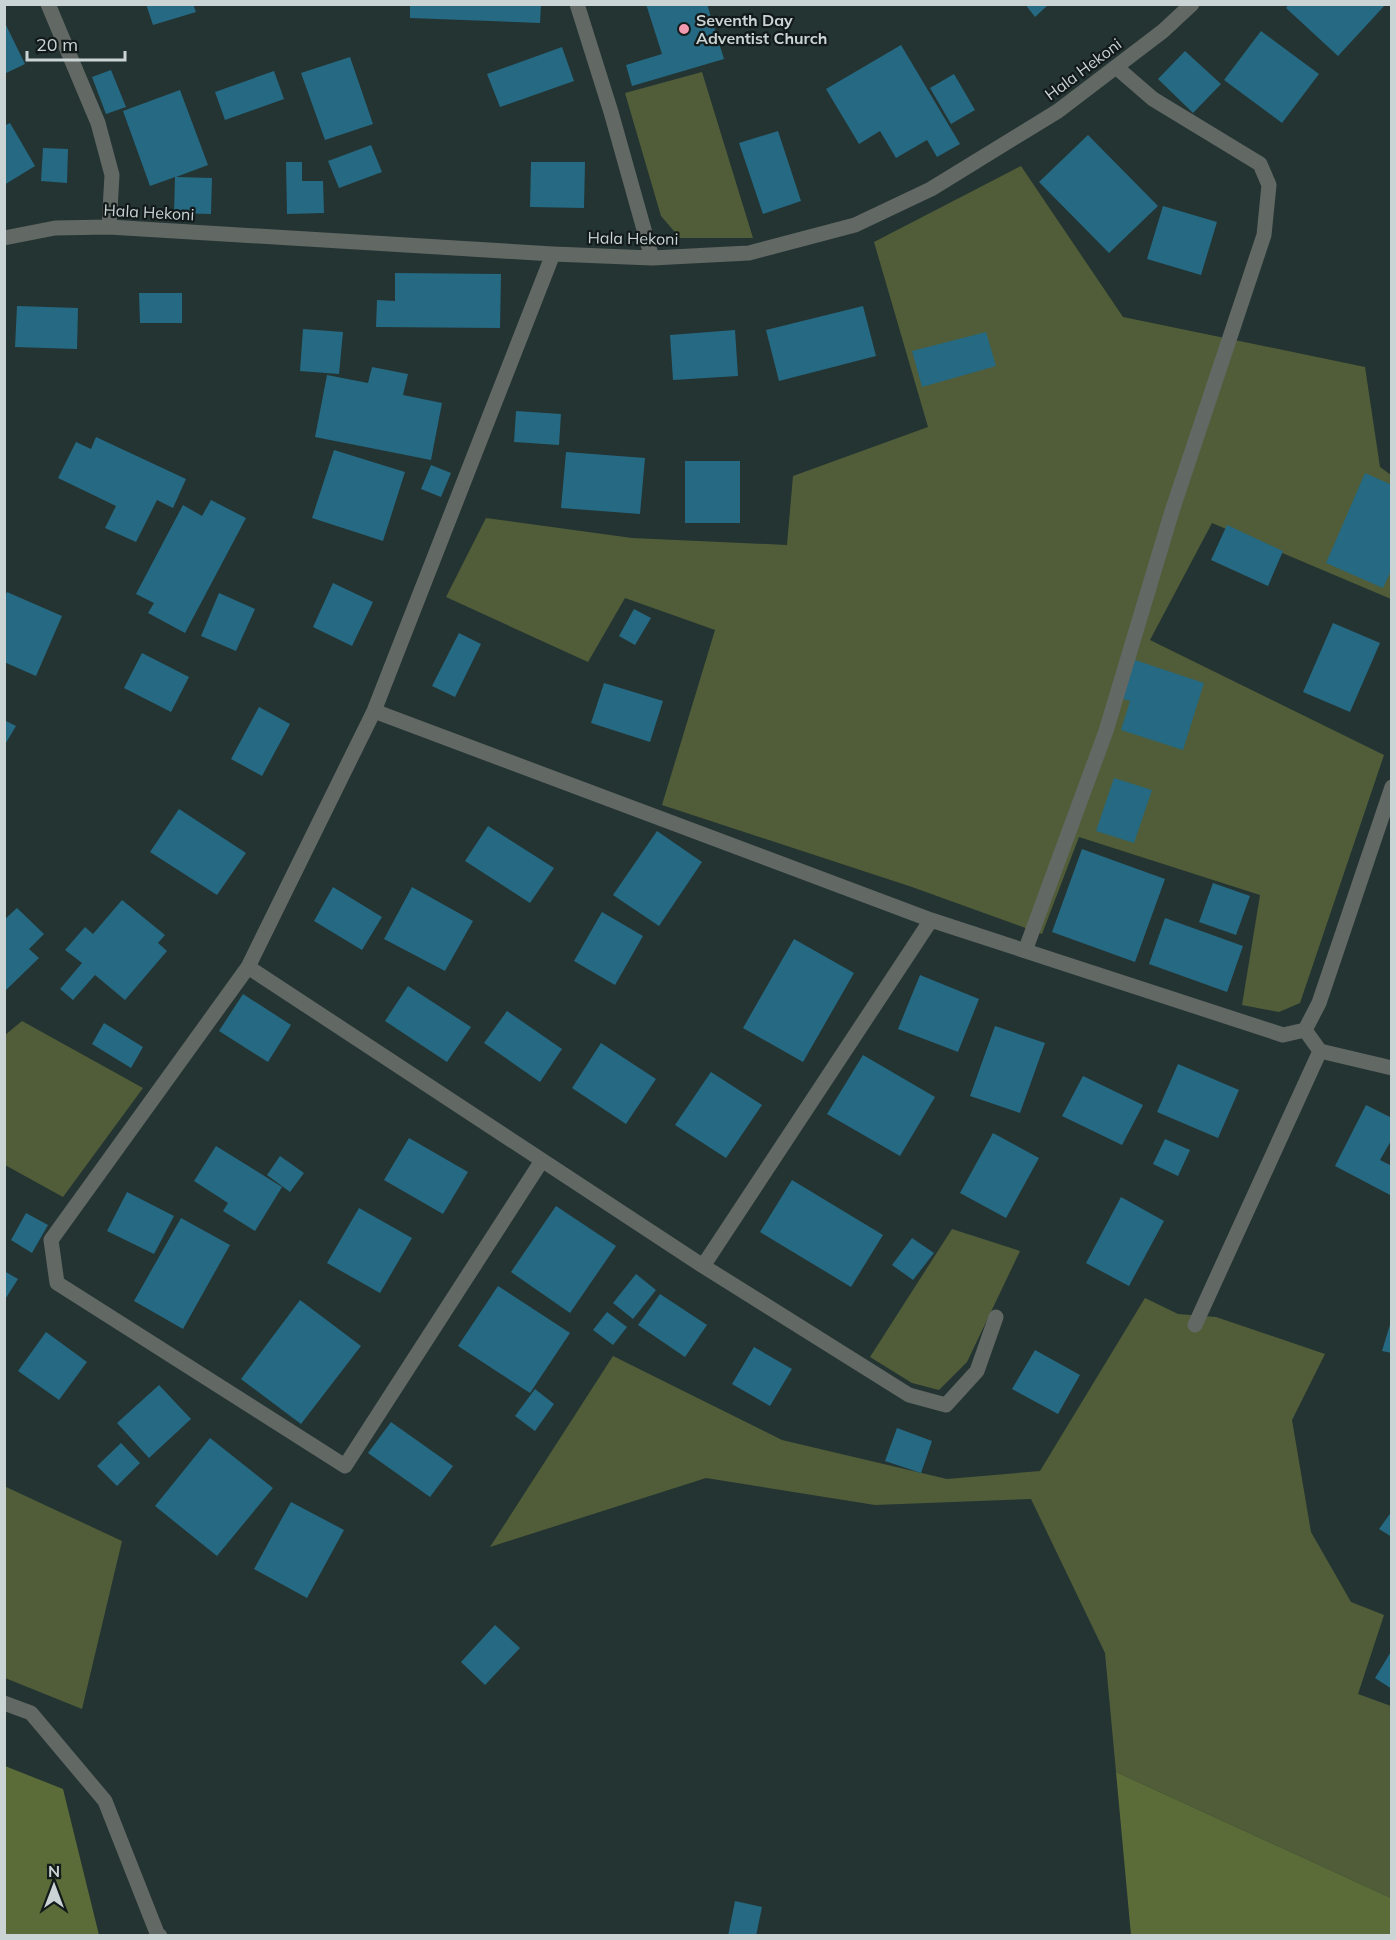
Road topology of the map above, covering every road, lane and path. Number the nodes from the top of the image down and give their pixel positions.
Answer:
1 (48, 4) edge
2 (577, 4) edge
3 (1192, 4) edge
4 (1116, 67) junction
5 (109, 227) junction
6 (4, 237) edge
7 (553, 254) junction
8 (652, 258) junction
9 (374, 711) junction
10 (1392, 787) edge
11 (931, 920) junction
12 (1025, 951) junction
13 (248, 967) junction
14 (1305, 1030) junction
15 (1320, 1051) junction
16 (1392, 1068) edge
17 (541, 1162) junction
18 (703, 1266) junction
19 (996, 1317) dead end
20 (1195, 1325) dead end
21 (4, 1703) edge
22 (160, 1935) edge

1 - 5 street
2 - 8 street
3 - 4 street, Hala Hekoni
4 - 8 street, Hala Hekoni
4 - 12 street
5 - 6 street, Hala Hekoni
5 - 7 street, Hala Hekoni
7 - 8 street, Hala Hekoni
7 - 9 street
9 - 11 street
9 - 13 street
10 - 14 street
11 - 12 street
11 - 18 street
12 - 14 street
13 - 17 street
13 - 17 street
14 - 15 street
15 - 16 street
15 - 20 street
17 - 18 street
18 - 19 street
21 - 22 street

